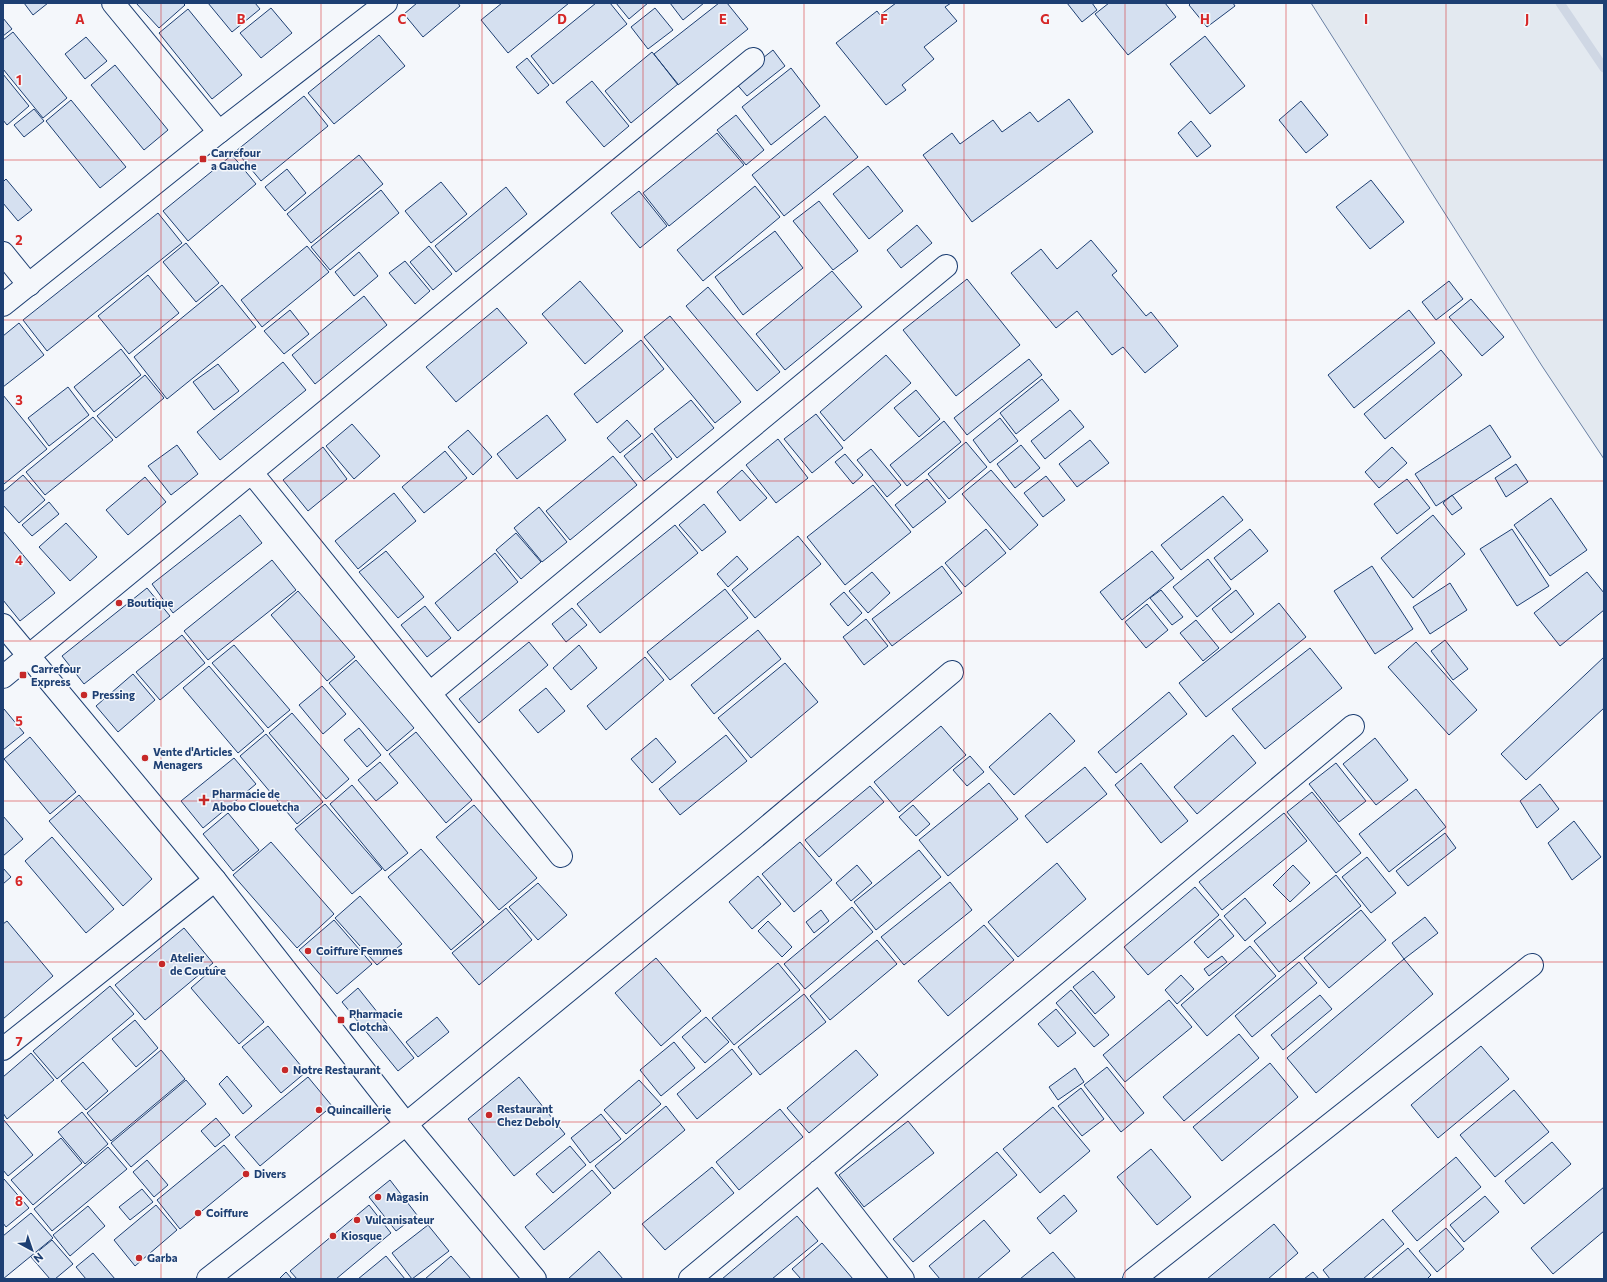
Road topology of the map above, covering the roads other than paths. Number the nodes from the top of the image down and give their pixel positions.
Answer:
1 (113, 3) edge
2 (386, 3) edge
3 (754, 59) dead end
4 (219, 132) junction
5 (3, 253) edge
6 (946, 266) dead end
7 (29, 285) junction
8 (3, 305) edge
9 (252, 472) junction
10 (3, 626) edge
11 (28, 656) junction
12 (952, 672) dead end
13 (3, 677) edge
14 (430, 692) junction
15 (1353, 726) dead end
16 (561, 856) dead end
17 (215, 880) junction
18 (1532, 965) dead end
19 (3, 1049) edge
20 (406, 1124) junction
21 (819, 1171) junction
22 (208, 1279) edge
23 (535, 1279) edge
24 (690, 1279) edge
25 (903, 1279) edge
26 (1134, 1279) edge

1 - 4 street
2 - 4 street
3 - 9 street
4 - 7 street
5 - 7 street
6 - 14 street
7 - 8 street
9 - 11 street
9 - 14 street
10 - 11 street
11 - 13 street
11 - 17 street
12 - 20 street
14 - 16 street
15 - 21 street
17 - 19 street
17 - 20 street
18 - 26 street
20 - 22 street
20 - 23 street
21 - 24 street
21 - 25 street

